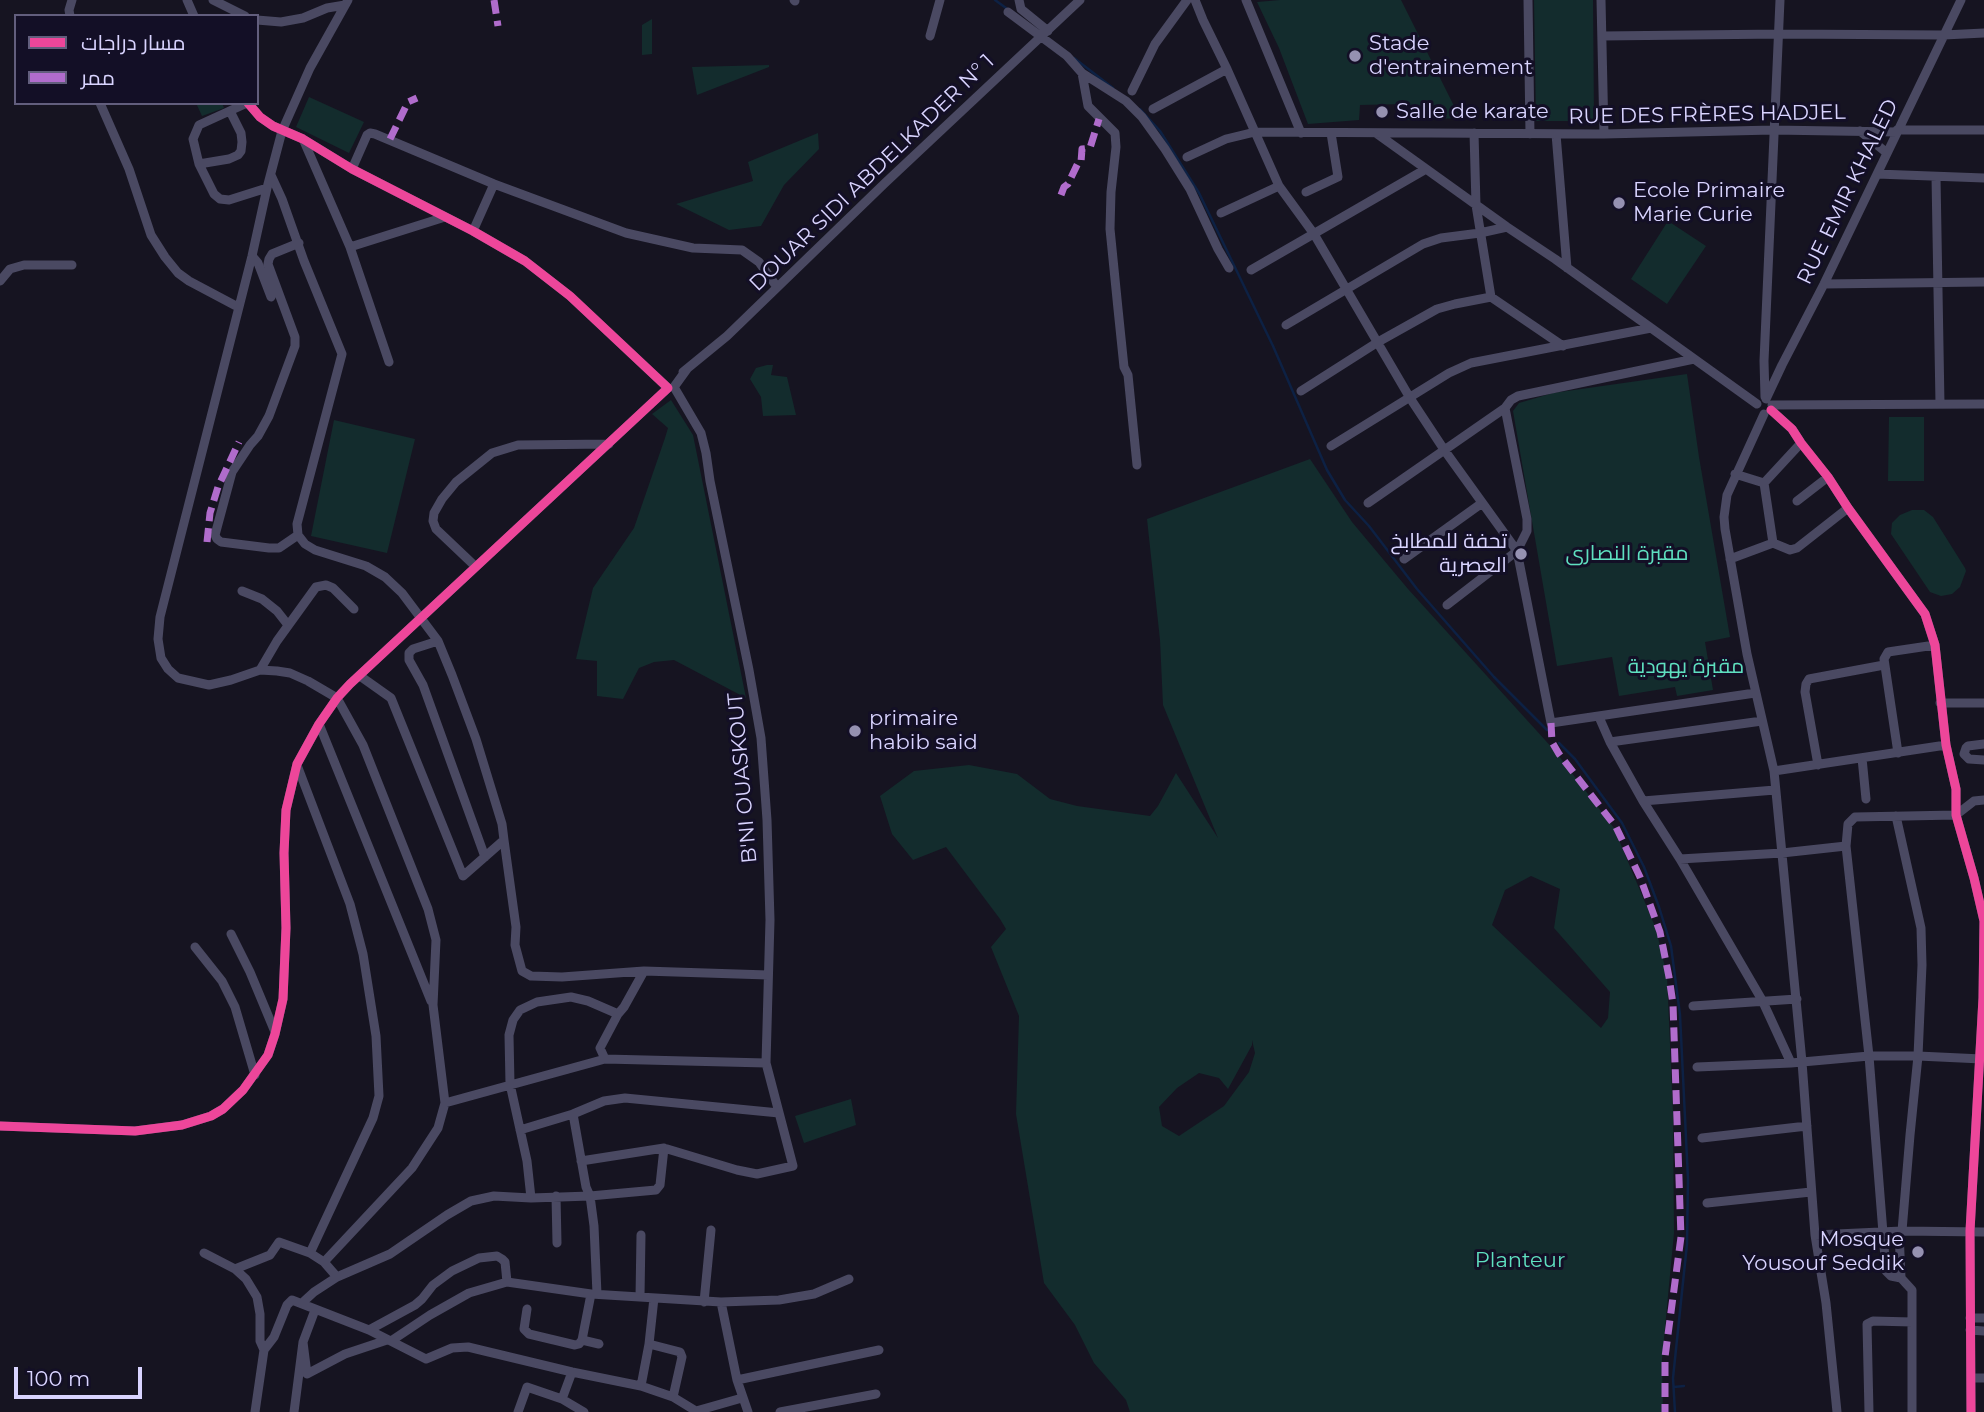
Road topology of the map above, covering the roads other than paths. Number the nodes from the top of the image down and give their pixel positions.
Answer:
1 (213, 0) edge
2 (940, 0) edge
3 (1019, 0) edge
4 (1080, 0) edge
5 (1187, 0) edge
6 (1195, 0) edge
7 (1246, 0) edge
8 (1528, 0) edge
9 (1601, 0) edge
10 (1780, 0) edge
11 (1961, 0) edge
12 (346, 3) edge
13 (1008, 12) dead end
14 (241, 14) edge
15 (259, 20) edge
16 (1984, 33) edge
17 (1044, 34) junction
18 (1780, 34) junction
19 (1944, 35) junction
20 (1602, 36) junction
21 (930, 37) dead end
22 (1227, 69) junction
23 (1082, 73) junction
24 (1132, 91) dead end
25 (101, 105) edge
26 (244, 105) edge
27 (250, 105) edge
28 (1153, 109) dead end
29 (230, 111) junction
30 (1773, 130) junction
31 (1984, 130) edge
32 (282, 131) junction
33 (1860, 131) junction
34 (1897, 131) junction
35 (1255, 132) junction
36 (1301, 133) junction
37 (1331, 133) junction
38 (1375, 133) junction
39 (1475, 133) junction
40 (1530, 134) junction
41 (1556, 134) junction
42 (1604, 134) junction
43 (303, 139) junction
44 (1886, 153) junction
45 (1187, 157) dead end
46 (199, 164) junction
47 (352, 169) junction
48 (1426, 169) junction
49 (1877, 174) junction
50 (271, 175) junction
51 (1936, 177) junction
52 (1984, 178) edge
53 (494, 184) junction
54 (1279, 186) junction
55 (267, 188) junction
56 (1306, 192) dead end
57 (1476, 205) junction
58 (1221, 213) dead end
59 (445, 217) junction
60 (1507, 227) junction
61 (473, 231) junction
62 (1480, 233) junction
63 (1314, 234) junction
64 (299, 243) junction
65 (350, 247) junction
66 (252, 256) junction
67 (72, 265) dead end
68 (1229, 268) dead end
69 (1567, 268) junction
70 (1251, 270) dead end
71 (0, 280) edge
72 (1938, 282) junction
73 (1984, 282) edge
74 (1824, 284) junction
75 (777, 287) junction
76 (1345, 288) junction
77 (271, 297) dead end
78 (1491, 297) junction
79 (238, 307) junction
80 (1286, 325) dead end
81 (1651, 328) junction
82 (1378, 342) junction
83 (1563, 346) junction
84 (1694, 359) junction
85 (1764, 360) junction
86 (389, 362) dead end
87 (1782, 365) junction
88 (672, 389) junction
89 (1301, 391) dead end
90 (1410, 397) junction
91 (1799, 404) junction
92 (1940, 404) junction
93 (1984, 404) edge
94 (1766, 405) junction
95 (1505, 408) junction
96 (1792, 429) junction
97 (610, 443) junction
98 (1801, 443) junction
99 (1331, 446) dead end
100 (1445, 451) junction
101 (1137, 465) dead end
102 (1735, 474) junction
103 (1828, 477) junction
104 (1764, 482) junction
105 (1797, 501) dead end
106 (1368, 503) dead end
107 (1482, 503) junction
108 (1848, 508) junction
109 (298, 535) junction
110 (1773, 543) junction
111 (1517, 551) junction
112 (1404, 559) dead end
113 (1730, 559) junction
114 (476, 568) junction
115 (242, 592) dead end
116 (1447, 605) dead end
117 (354, 609) dead end
118 (421, 617) junction
119 (288, 625) junction
120 (438, 641) junction
121 (1935, 645) junction
122 (1884, 665) junction
123 (260, 670) junction
124 (360, 676) junction
125 (1755, 693) junction
126 (337, 698) junction
127 (1940, 703) junction
128 (1984, 703) edge
129 (1599, 717) junction
130 (1762, 721) junction
131 (319, 724) junction
132 (1610, 742) junction
133 (1984, 744) edge
134 (1946, 745) junction
135 (1898, 753) junction
136 (1862, 758) junction
137 (1984, 760) edge
138 (297, 764) junction
139 (1818, 765) junction
140 (1774, 771) junction
141 (1775, 790) junction
142 (1866, 799) dead end
143 (1984, 800) edge
144 (1643, 801) junction
145 (1956, 815) junction
146 (1896, 816) junction
147 (504, 840) junction
148 (1846, 846) junction
149 (1782, 853) junction
150 (485, 857) junction
151 (1680, 859) junction
152 (1979, 878) edge
153 (231, 934) dead end
154 (195, 947) dead end
155 (1984, 967) edge
156 (644, 971) junction
157 (768, 975) junction
158 (1797, 999) junction
159 (1762, 1000) junction
160 (433, 1005) junction
161 (1693, 1006) dead end
162 (618, 1014) junction
163 (1983, 1014) edge
164 (275, 1034) junction
165 (1869, 1056) junction
166 (1918, 1056) junction
167 (605, 1059) junction
168 (1981, 1059) edge
169 (1802, 1062) junction
170 (766, 1063) junction
171 (1791, 1063) junction
172 (1697, 1067) dead end
173 (254, 1075) junction
174 (510, 1084) junction
175 (445, 1103) junction
176 (779, 1113) junction
177 (573, 1114) junction
178 (0, 1126) edge
179 (1807, 1126) junction
180 (520, 1130) junction
181 (1702, 1138) dead end
182 (664, 1148) junction
183 (581, 1161) junction
184 (1811, 1192) junction
185 (556, 1196) junction
186 (590, 1196) junction
187 (531, 1198) junction
188 (1707, 1203) dead end
189 (711, 1230) dead end
190 (1882, 1231) junction
191 (1901, 1231) junction
192 (1970, 1231) junction
193 (1984, 1232) edge
194 (641, 1235) dead end
195 (1815, 1235) junction
196 (558, 1243) dead end
197 (204, 1253) dead end
198 (310, 1253) junction
199 (324, 1262) junction
200 (235, 1269) junction
201 (337, 1277) junction
202 (1901, 1278) junction
203 (849, 1279) dead end
204 (508, 1282) junction
205 (594, 1294) junction
206 (640, 1297) junction
207 (654, 1298) junction
208 (704, 1302) junction
209 (302, 1303) junction
210 (721, 1303) junction
211 (527, 1309) dead end
212 (315, 1310) junction
213 (1970, 1318) junction
214 (1984, 1318) edge
215 (1912, 1322) junction
216 (369, 1330) junction
217 (1970, 1330) junction
218 (1984, 1331) edge
219 (389, 1340) junction
220 (582, 1340) junction
221 (303, 1342) junction
222 (599, 1344) dead end
223 (649, 1344) junction
224 (264, 1350) junction
225 (879, 1350) dead end
226 (572, 1372) junction
227 (1971, 1378) junction
228 (1984, 1378) edge
229 (737, 1380) junction
230 (641, 1386) junction
231 (876, 1394) dead end
232 (673, 1396) junction
233 (742, 1398) junction
234 (562, 1399) junction
235 (820, 1408) edge
236 (696, 1411) edge
237 (255, 1412) edge
238 (294, 1412) edge
239 (518, 1412) edge
240 (584, 1412) edge
241 (748, 1412) edge
242 (780, 1412) edge
243 (1837, 1412) edge
244 (1869, 1412) edge
245 (1912, 1412) edge
246 (1970, 1412) edge

1 - 14 street
2 - 21 street
3 - 17 street
4 - 17 street, DOUAR SIDI ABDELKADER N° 1
5 - 24 street
6 - 22 street
7 - 36 street
8 - 40 street
9 - 20 street
10 - 18 street
11 - 19 street, RUE EMIR KHALED
12 - 15 street
12 - 32 street
13 - 17 street
16 - 19 street
17 - 23 street
17 - 75 street, DOUAR SIDI ABDELKADER N° 1
18 - 19 street
18 - 20 street
18 - 30 street
19 - 34 street, RUE EMIR KHALED
20 - 42 street
22 - 28 street
22 - 35 street
23 - 68 street
23 - 101 street
25 - 79 street
26 - 29 street
27 - 32 street, B'NI OUASKOUT
29 - 46 street
29 - 46 street
30 - 33 street, RUE DES FRÈRES HADJEL
30 - 42 street, RUE DES FRÈRES HADJEL
30 - 85 street
31 - 34 street, RUE DES FRÈRES HADJEL
32 - 43 street, B'NI OUASKOUT
32 - 50 street
33 - 34 street, RUE DES FRÈRES HADJEL
33 - 44 street
34 - 44 street, RUE EMIR KHALED
35 - 36 street, RUE DES FRÈRES HADJEL
35 - 45 street, RUE DES FRÈRES HADJEL
35 - 54 street
36 - 37 street, RUE DES FRÈRES HADJEL
37 - 38 street, RUE DES FRÈRES HADJEL
37 - 56 street
38 - 39 street, RUE DES FRÈRES HADJEL
38 - 48 street
39 - 40 street, RUE DES FRÈRES HADJEL
39 - 57 street
40 - 41 street, RUE DES FRÈRES HADJEL
41 - 42 street, RUE DES FRÈRES HADJEL
41 - 69 street
43 - 47 street, B'NI OUASKOUT
43 - 65 street
44 - 49 street, RUE EMIR KHALED
46 - 55 street
47 - 53 street
47 - 59 street, B'NI OUASKOUT
48 - 57 street
48 - 63 street
49 - 51 street
49 - 74 street, RUE EMIR KHALED
50 - 55 street
50 - 64 street
51 - 52 street
51 - 72 street
53 - 61 street
53 - 75 street
54 - 58 street
54 - 63 street
55 - 66 street
57 - 60 street
57 - 62 street
59 - 61 street, B'NI OUASKOUT
59 - 65 street
60 - 62 street
60 - 69 street
61 - 88 street, B'NI OUASKOUT
62 - 76 street
62 - 78 street
63 - 70 street
63 - 76 street
64 - 109 street
64 - 109 street
65 - 86 street
66 - 77 street
66 - 79 street
67 - 71 street
69 - 81 street
72 - 73 street
72 - 74 street
72 - 92 street
74 - 87 street, RUE EMIR KHALED
75 - 88 street, DOUAR SIDI ABDELKADER N° 1
76 - 80 street
76 - 82 street
78 - 82 street
78 - 83 street
79 - 123 street
81 - 83 street
81 - 84 street
82 - 89 street
82 - 90 street
83 - 90 street
84 - 94 street
84 - 95 street
85 - 87 street
85 - 94 street
87 - 94 street, RUE EMIR KHALED
88 - 97 street, DOUAR SIDI ABDELKADER N° 1
88 - 157 street, B'NI OUASKOUT
90 - 99 street
90 - 100 street
91 - 92 street
91 - 94 street
91 - 96 street
92 - 93 street
94 - 96 street
94 - 102 street, RUE EMIR KHALED
95 - 100 street
95 - 111 street
96 - 98 street
97 - 114 street, DOUAR SIDI ABDELKADER N° 1
97 - 114 street
98 - 103 street
98 - 104 street
100 - 106 street
100 - 107 street
102 - 104 street
102 - 113 street, RUE EMIR KHALED
103 - 105 street
103 - 108 street
104 - 110 street
107 - 111 street
107 - 112 street
108 - 110 street
108 - 121 street
109 - 118 street
110 - 113 street
111 - 116 street
111 - 129 street
113 - 125 street, RUE EMIR KHALED
114 - 118 street, DOUAR SIDI ABDELKADER N° 1
115 - 119 street
117 - 119 street
118 - 120 street
118 - 124 street, DOUAR SIDI ABDELKADER N° 1
119 - 123 street
120 - 147 street
120 - 150 street
121 - 122 street
121 - 127 street
122 - 135 street
122 - 139 street
123 - 126 street
124 - 126 street, DOUAR SIDI ABDELKADER N° 1
124 - 150 street
125 - 129 street
125 - 130 street, RUE EMIR KHALED
126 - 131 street, DOUAR SIDI ABDELKADER N° 1
126 - 160 street
127 - 128 street
127 - 134 street
129 - 132 street
130 - 132 street
130 - 140 street, RUE EMIR KHALED
131 - 138 street, DOUAR SIDI ABDELKADER N° 1
131 - 160 street
132 - 144 street
133 - 137 street
134 - 135 street
134 - 145 street
135 - 136 street
136 - 139 street
136 - 142 street
138 - 164 street, DOUAR SIDI ABDELKADER N° 1
138 - 198 street
139 - 140 street
140 - 141 street, RUE EMIR KHALED
141 - 144 street
141 - 149 street, RUE EMIR KHALED
143 - 145 street
144 - 151 street
145 - 146 street
145 - 152 street
146 - 148 street
146 - 166 street
147 - 150 street
147 - 156 street
148 - 149 street
148 - 165 street
149 - 151 street
149 - 158 street, RUE EMIR KHALED
151 - 159 street
152 - 155 street
153 - 164 street
154 - 173 street
155 - 163 street
156 - 157 street
156 - 162 street
157 - 170 street, B'NI OUASKOUT
158 - 159 street
158 - 169 street, RUE EMIR KHALED
159 - 161 street
159 - 171 street
160 - 175 street
162 - 167 street
162 - 174 street
163 - 168 street
164 - 173 street, DOUAR SIDI ABDELKADER N° 1
165 - 166 street
165 - 169 street
165 - 190 street
166 - 168 street
166 - 191 street
167 - 170 street
167 - 174 street
168 - 192 street
169 - 171 street
169 - 179 street, RUE EMIR KHALED
170 - 176 street, B'NI OUASKOUT
171 - 172 street
173 - 178 street, DOUAR SIDI ABDELKADER N° 1
174 - 175 street
174 - 180 street
175 - 199 street
176 - 177 street
176 - 182 street, B'NI OUASKOUT
177 - 180 street
177 - 183 street
179 - 181 street
179 - 184 street, RUE EMIR KHALED
180 - 187 street
182 - 183 street
182 - 186 street
183 - 186 street
184 - 188 street
184 - 195 street, RUE EMIR KHALED
185 - 186 street
185 - 187 street
185 - 196 street
186 - 205 street
187 - 201 street
189 - 208 street
190 - 191 street
190 - 195 street
190 - 202 street
191 - 192 street
191 - 202 street
192 - 193 street
192 - 213 street
194 - 206 street
195 - 243 street, RUE EMIR KHALED
197 - 200 street
198 - 199 street
198 - 200 street
199 - 201 street
200 - 224 street
201 - 209 street
202 - 215 street
203 - 210 street
204 - 205 street
204 - 216 street
204 - 219 street
205 - 206 street
205 - 220 street
206 - 207 street
207 - 208 street
207 - 223 street
208 - 210 street
209 - 212 street
209 - 224 street
210 - 229 street
211 - 220 street
212 - 216 street
212 - 221 street
213 - 214 street
213 - 217 street
215 - 244 street
215 - 245 street
216 - 219 street
217 - 218 street
217 - 227 street
219 - 221 street
219 - 226 street
220 - 222 street
221 - 238 street
223 - 230 street
223 - 232 street
224 - 237 street
225 - 229 street
226 - 230 street
226 - 234 street
227 - 228 street
227 - 246 street
229 - 233 street
230 - 232 street
231 - 235 street
232 - 236 street
233 - 236 street
233 - 241 street
234 - 239 street
234 - 240 street
235 - 242 street

